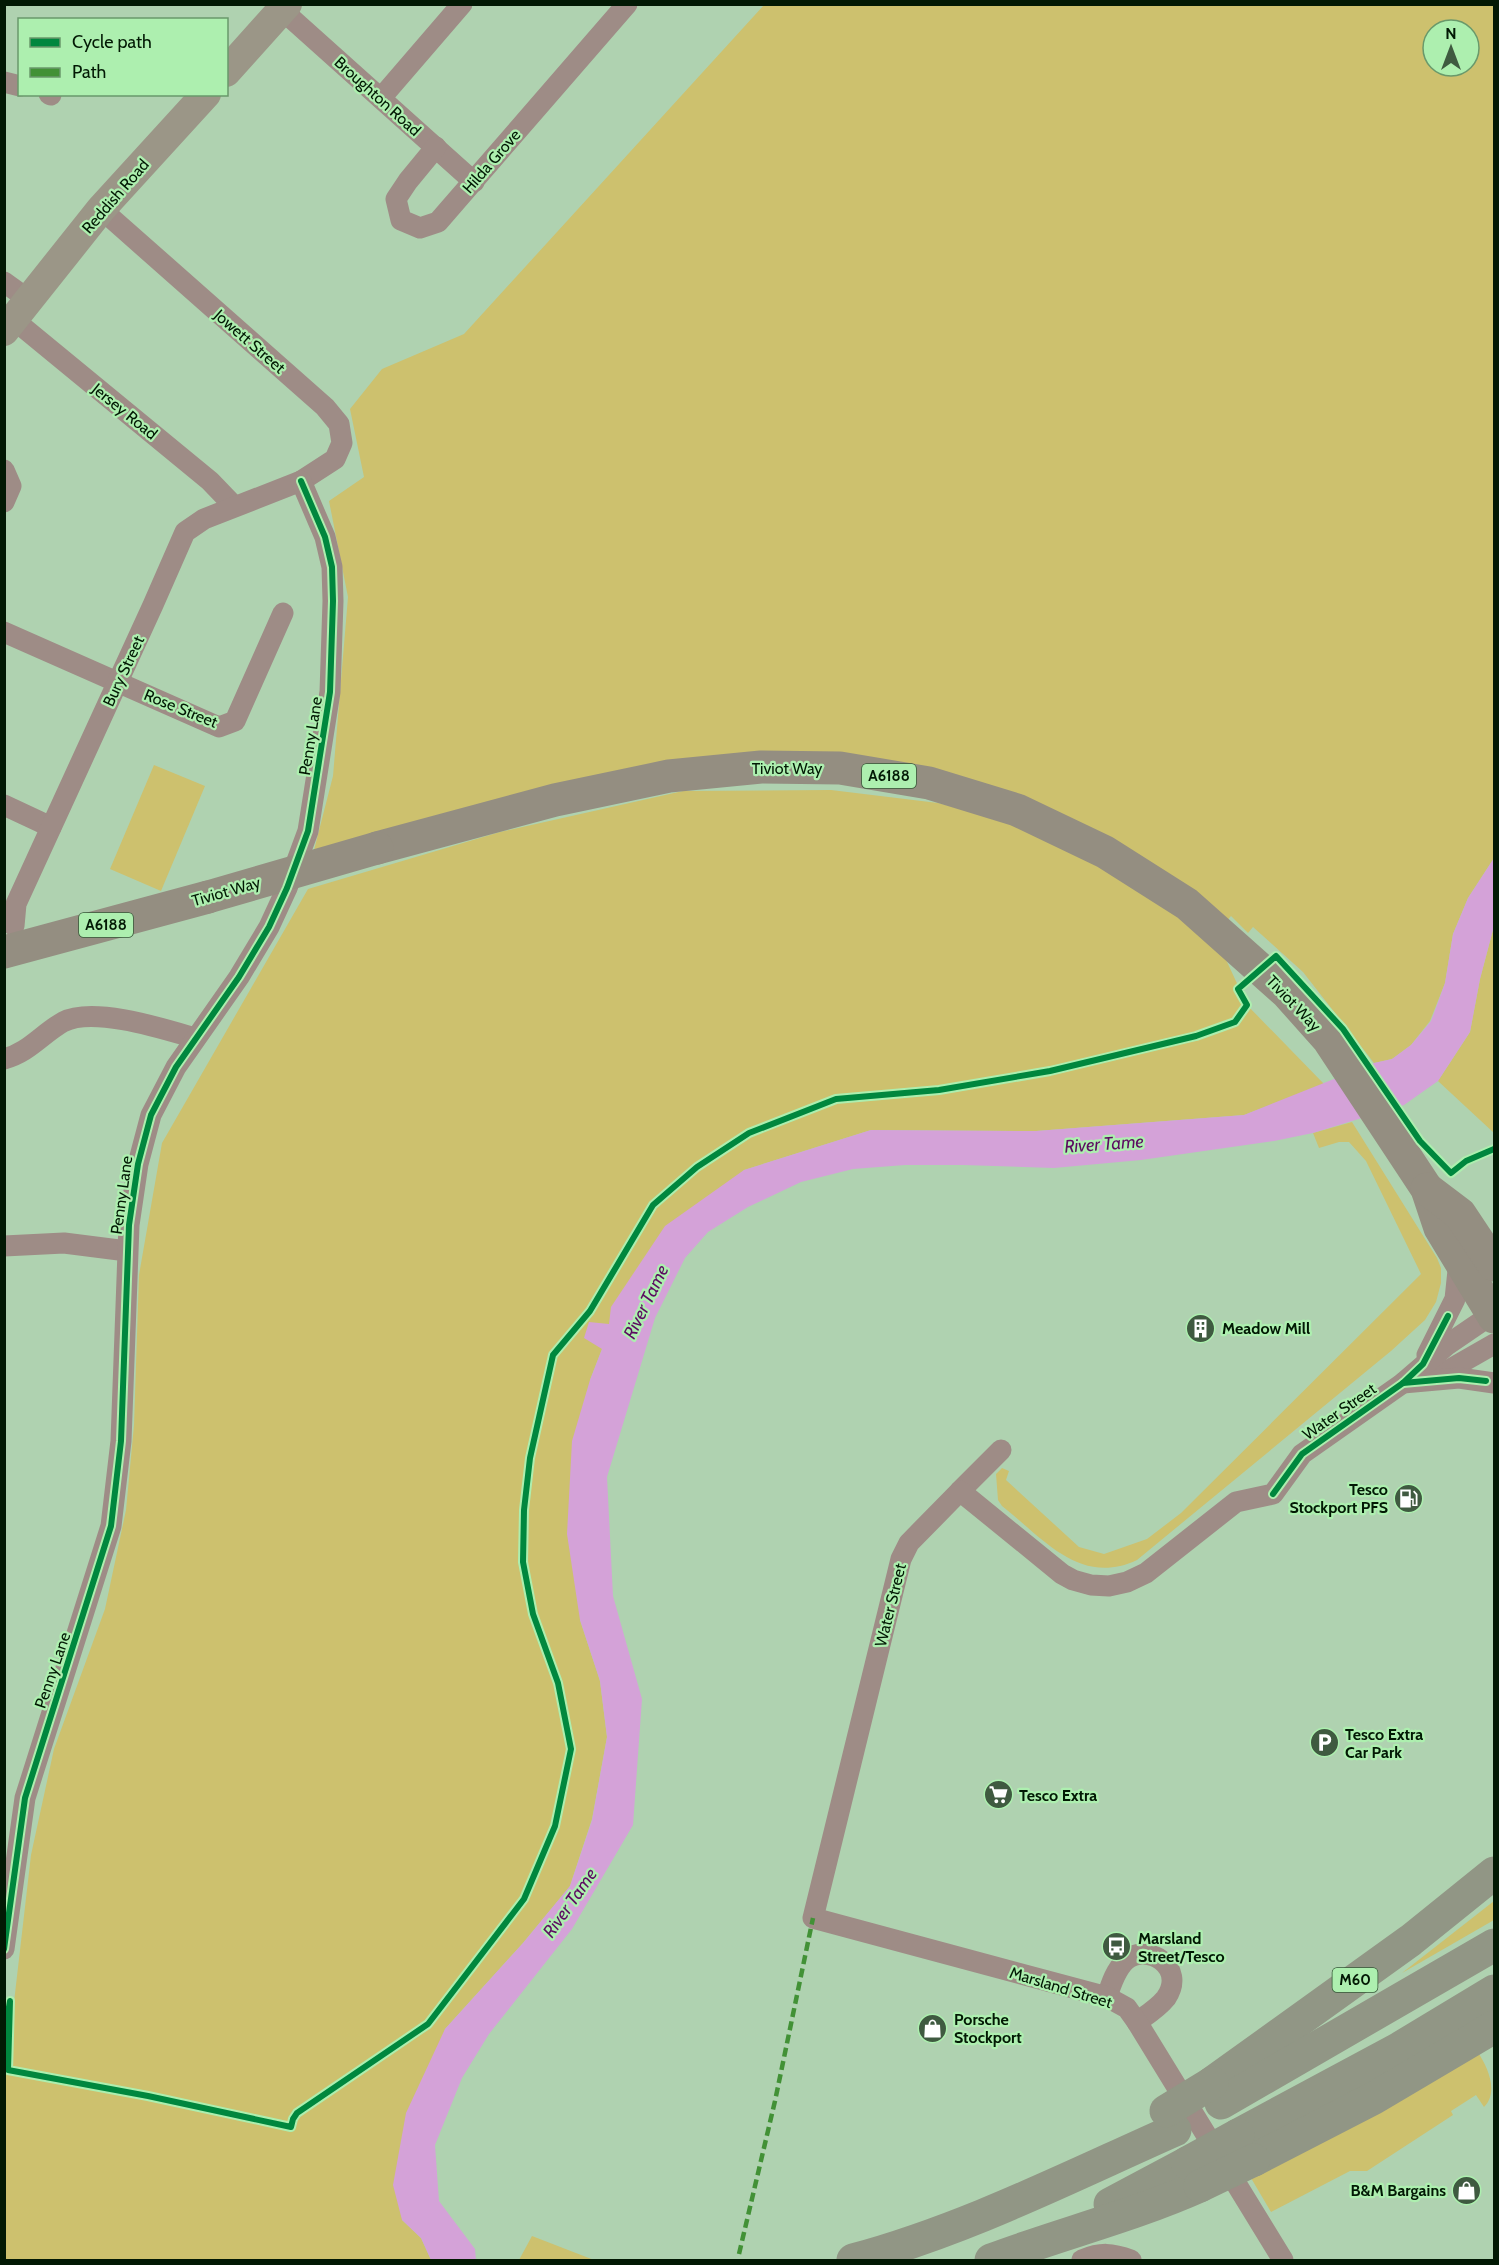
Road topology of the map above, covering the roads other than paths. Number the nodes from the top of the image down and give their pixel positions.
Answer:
1 (462, 4) edge
2 (619, 7) edge
3 (285, 8) edge
4 (228, 70) edge
5 (204, 96) edge
6 (381, 99) junction
7 (436, 147) junction
8 (474, 182) junction
9 (101, 209) junction
10 (4, 282) edge
11 (15, 317) edge
12 (4, 470) edge
13 (301, 481) junction
14 (4, 502) edge
15 (234, 506) junction
16 (283, 613) dead end
17 (5, 633) edge
18 (118, 682) junction
19 (4, 805) edge
20 (51, 827) junction
21 (9, 939) edge
22 (195, 1038) junction
23 (4, 1059) edge
24 (1427, 1189) junction
25 (4, 1246) edge
26 (128, 1251) junction
27 (1459, 1260) junction
28 (1494, 1264) edge
29 (1494, 1322) edge
30 (1428, 1371) junction
31 (1494, 1383) edge
32 (1001, 1450) dead end
33 (960, 1491) junction
34 (1494, 1873) edge
35 (813, 1918) joint
36 (1494, 1945) edge
37 (4, 1949) edge
38 (1494, 1991) edge
39 (1107, 1997) junction
40 (1137, 2022) junction
41 (1494, 2027) edge
42 (1217, 2093) junction
43 (1246, 2147) junction
44 (853, 2260) edge
45 (991, 2260) edge
46 (1082, 2260) edge
47 (1131, 2260) edge
48 (1283, 2260) edge

1 - 6 street
2 - 8 street, Hilda Grove
3 - 4 main road
3 - 6 street, Broughton Road
5 - 9 main road, Reddish Road
6 - 7 street, Broughton Road
7 - 8 street, Broughton Road
7 - 8 street, Hilda Grove
9 - 11 main road, Reddish Road
9 - 13 street, Jowett Street
10 - 11 street, Jersey Road
11 - 15 street, Jersey Road
12 - 14 street
13 - 15 street, Bury Street
13 - 22 street, Penny Lane
15 - 18 street, Bury Street
16 - 18 street, Rose Street
17 - 18 street, Rose Street
18 - 20 street, Bury Street
19 - 20 street
20 - 21 street, Bury Street
21 - 24 main road, Tiviot Way / A6188, bridge
22 - 23 street
22 - 26 street, Penny Lane
24 - 27 main road, Tiviot Way / A6188
24 - 28 main road, Tiviot Way / A6188
25 - 26 street
26 - 37 street, Penny Lane
27 - 29 main road, Tiviot Way / A6188
27 - 30 street
29 - 30 street, Water Street
29 - 30 street, Water Street
30 - 31 street, Water Street
30 - 33 street, Water Street
32 - 33 street
33 - 35 street, Water Street
34 - 42 highway, M60
35 - 39 street, Marsland Street
36 - 42 highway, M60
38 - 43 highway
39 - 40 street, Marsland Street
39 - 40 street
40 - 48 street, Marsland Street
41 - 43 highway
42 - 44 highway, M60
43 - 45 highway, bridge
46 - 47 street

